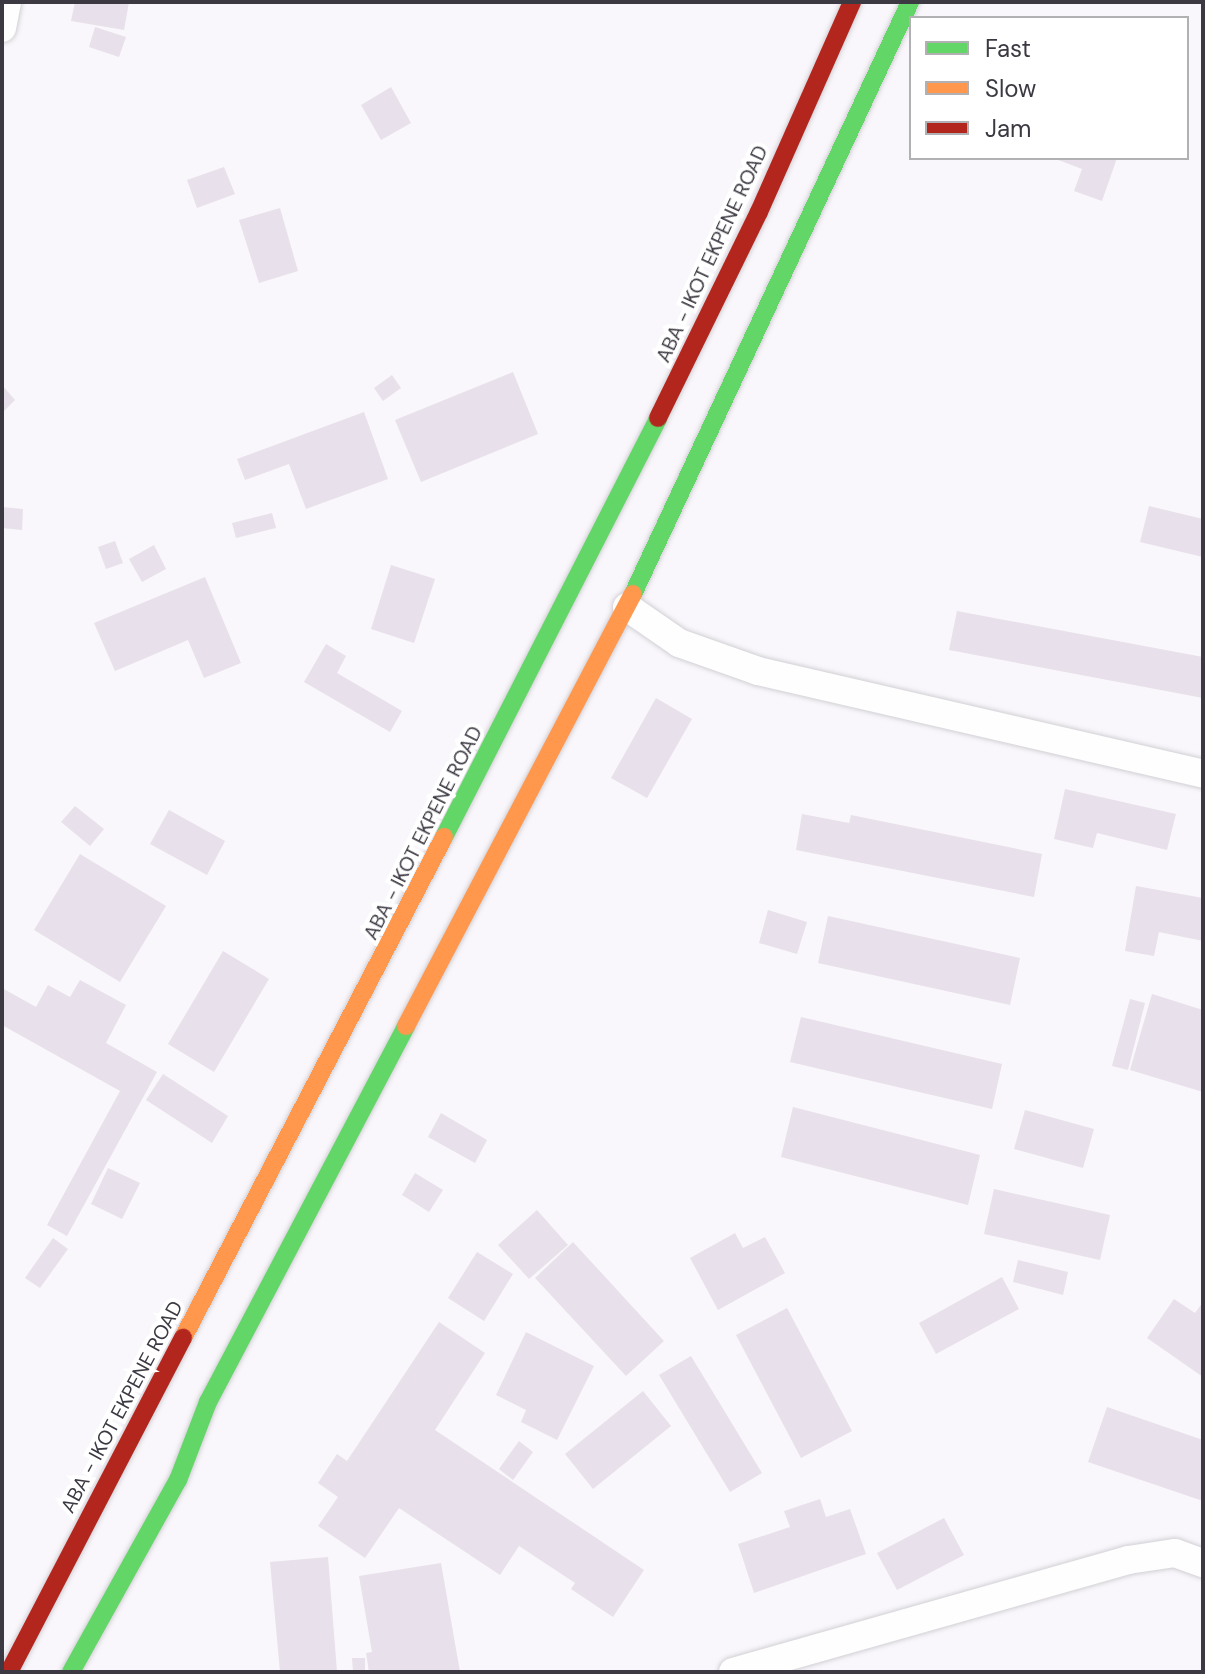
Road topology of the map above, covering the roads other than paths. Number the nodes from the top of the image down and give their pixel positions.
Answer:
1 (7, 2) edge
2 (852, 2) edge
3 (910, 2) edge
4 (2, 28) edge
5 (627, 607) junction
6 (1203, 774) edge
7 (1203, 1563) edge
8 (9, 1672) edge
9 (71, 1672) edge
10 (733, 1672) edge

1 - 4 street
2 - 8 highway, ABA - IKOT EKPENE ROAD
3 - 5 highway
5 - 6 street
5 - 9 highway
7 - 10 street

